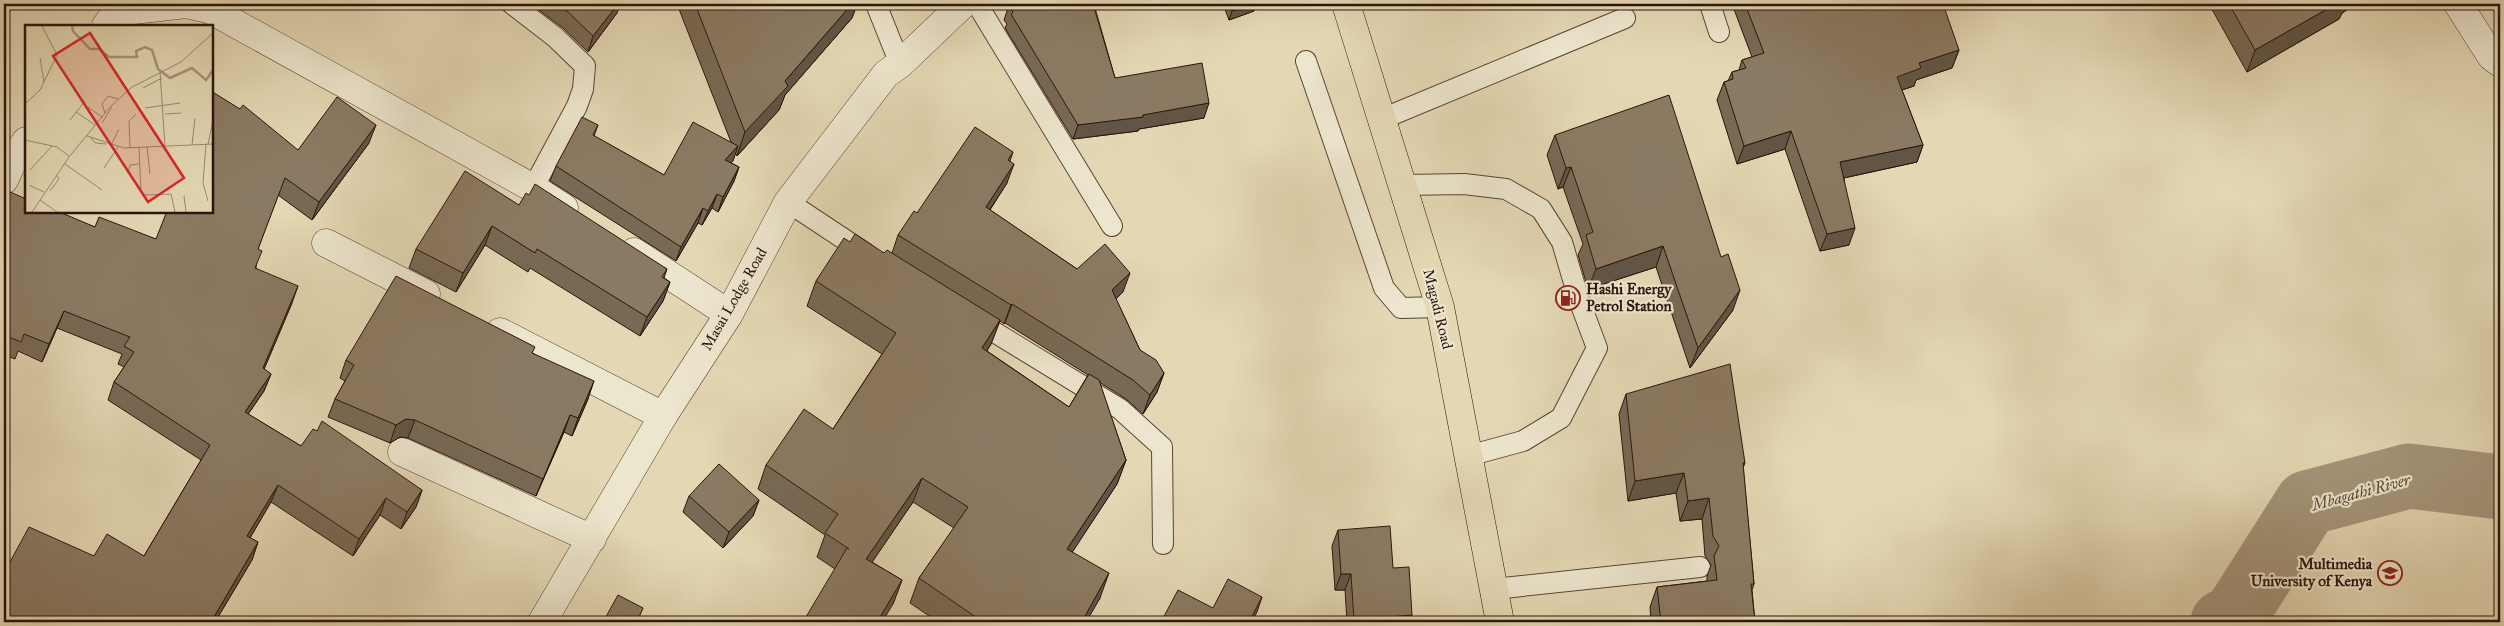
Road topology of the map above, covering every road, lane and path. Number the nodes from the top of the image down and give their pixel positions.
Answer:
1 (512, 4) edge
2 (876, 4) edge
3 (963, 4) edge
4 (977, 4) edge
5 (1346, 4) edge
6 (1710, 4) edge
7 (2458, 4) edge
8 (1626, 18) dead end
9 (107, 25) edge
10 (1719, 32) dead end
11 (1306, 62) dead end
12 (2500, 63) edge
13 (900, 64) junction
14 (1382, 118) junction
15 (25, 142) edge
16 (4, 180) edge
17 (1403, 185) junction
18 (533, 188) junction
19 (788, 202) junction
20 (582, 219) edge
21 (1112, 226) dead end
22 (615, 240) edge
23 (326, 243) dead end
24 (879, 262) edge
25 (450, 307) edge
26 (954, 307) edge
27 (1440, 307) junction
28 (729, 314) junction
29 (477, 320) edge
30 (664, 416) junction
31 (402, 452) dead end
32 (1468, 456) junction
33 (592, 539) junction
34 (1163, 544) dead end
35 (1700, 567) dead end
36 (1494, 589) junction
37 (542, 622) edge
38 (1500, 622) edge

1 - 18 lane
2 - 13 lane
3 - 13 street, Masai Lodge Road
4 - 21 lane
5 - 14 highway, Magadi Road
6 - 10 lane
7 - 12 street
8 - 14 lane
9 - 18 street
11 - 27 lane
13 - 19 street, Masai Lodge Road
14 - 17 highway, Magadi Road
15 - 16 street
17 - 27 highway, Magadi Road
17 - 32 lane
18 - 20 street
19 - 24 lane
19 - 28 street, Masai Lodge Road
22 - 28 street
23 - 25 street
26 - 34 lane
27 - 32 highway, Magadi Road
28 - 30 street, Masai Lodge Road
29 - 30 street
30 - 33 street, Masai Lodge Road
31 - 33 street
32 - 36 highway, Magadi Road
33 - 37 street, Masai Lodge Road
35 - 36 lane
36 - 38 highway, Magadi Road

